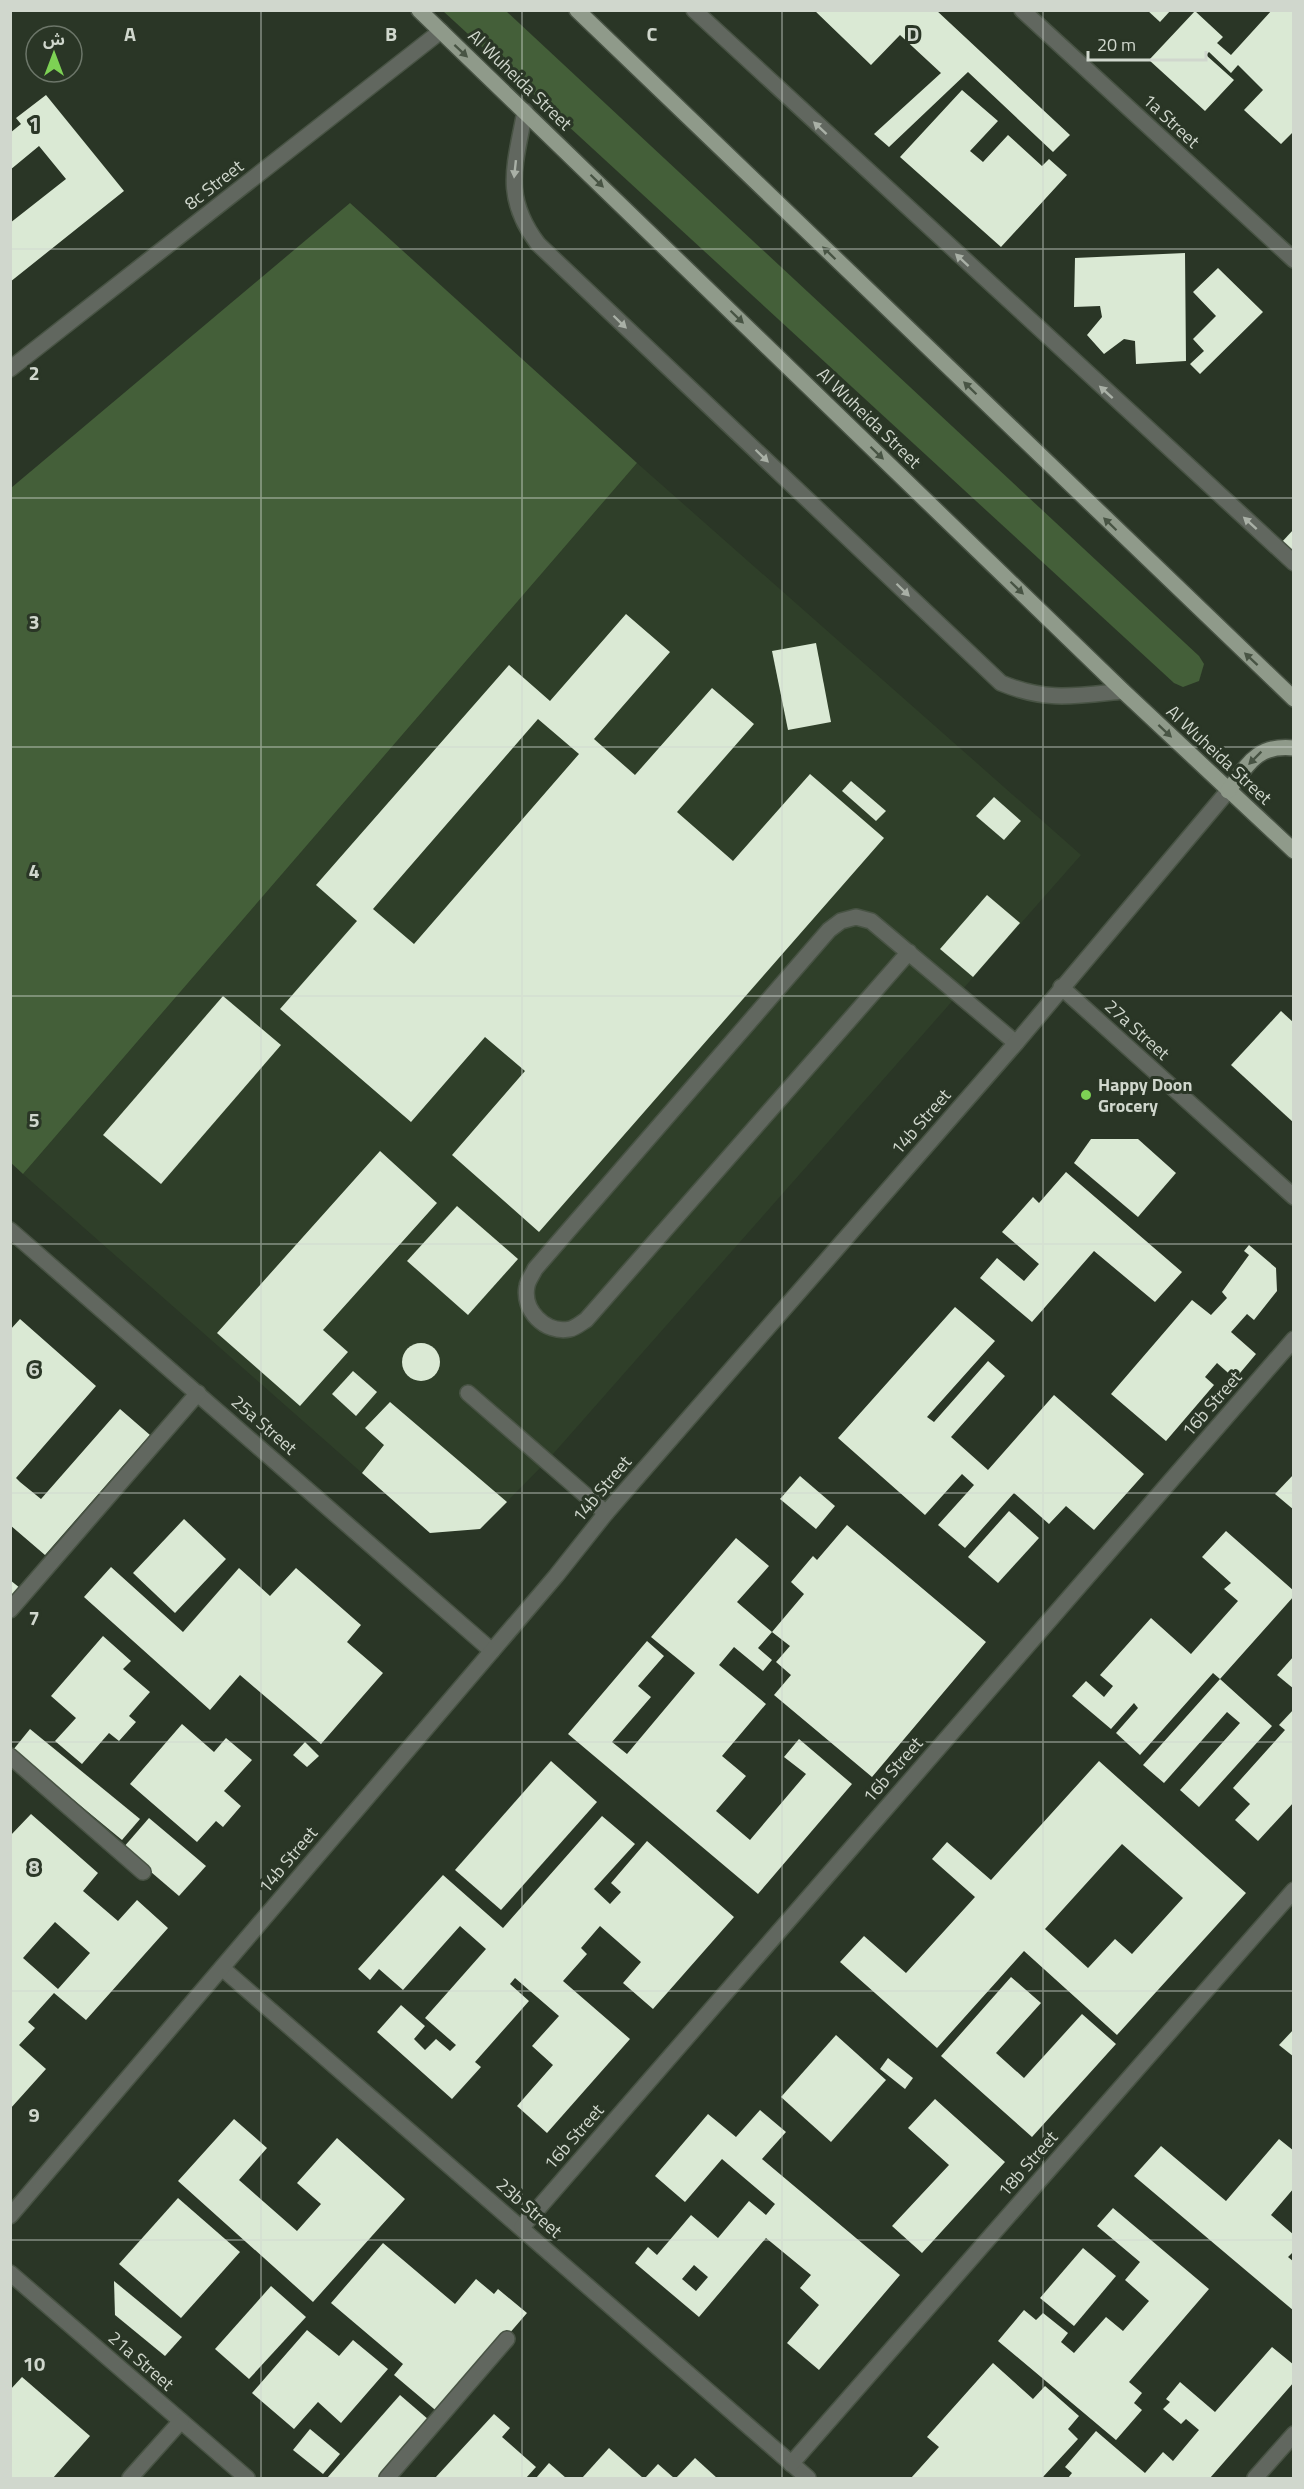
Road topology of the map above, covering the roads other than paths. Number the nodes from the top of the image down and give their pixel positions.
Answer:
1 (419, 10) edge
2 (578, 10) edge
3 (694, 10) edge
4 (1022, 10) edge
5 (441, 32) junction
6 (525, 111) junction
7 (1293, 260) edge
8 (10, 369) edge
9 (1293, 563) edge
10 (1123, 691) junction
11 (1293, 699) edge
12 (1293, 748) edge
13 (1228, 791) junction
14 (1293, 851) edge
15 (909, 952) junction
16 (1061, 987) junction
17 (1016, 1042) junction
18 (1293, 1197) edge
19 (10, 1230) edge
20 (1293, 1339) edge
21 (198, 1394) junction
22 (468, 1394) dead end
23 (606, 1513) junction
24 (10, 1610) edge
25 (492, 1650) junction
26 (10, 1756) edge
27 (143, 1872) dead end
28 (1293, 1890) edge
29 (222, 1968) junction
30 (10, 2216) edge
31 (522, 2227) junction
32 (10, 2273) edge
33 (507, 2339) dead end
34 (181, 2421) junction
35 (1293, 2434) edge
36 (791, 2464) junction
37 (130, 2478) edge
38 (247, 2478) edge
39 (387, 2478) edge
40 (808, 2478) edge
41 (1255, 2478) edge

1 - 5 main road, Al Wuheida Street
11 -> 2 main road
9 -> 3 street
4 - 7 street, 1a Street
5 -> 6 main road, Al Wuheida Street
5 - 8 street, 8c Street
6 -> 10 main road, Al Wuheida Street
6 -> 10 street
10 -> 13 main road, Al Wuheida Street
12 -> 13 main road
13 - 14 main road, Al Wuheida Street
13 - 16 street, 14b Street
15 - 15 street
15 - 17 street
16 - 17 street, 14b Street
16 - 18 street, 27a Street
17 - 23 street, 14b Street
19 - 21 street, 25a Street
20 - 31 street, 16b Street
21 - 24 street
21 - 25 street, 25a Street
22 - 23 street
23 - 25 street, 14b Street
25 - 29 street, 14b Street
26 - 27 street
28 - 36 street, 18b Street
29 - 30 street, 14b Street
29 - 31 street, 23b Street
31 - 36 street, 23b Street
32 - 34 street, 21a Street
33 - 39 street
34 - 37 street
34 - 38 street, 21a Street
35 - 41 street
36 - 40 street, 23b Street

